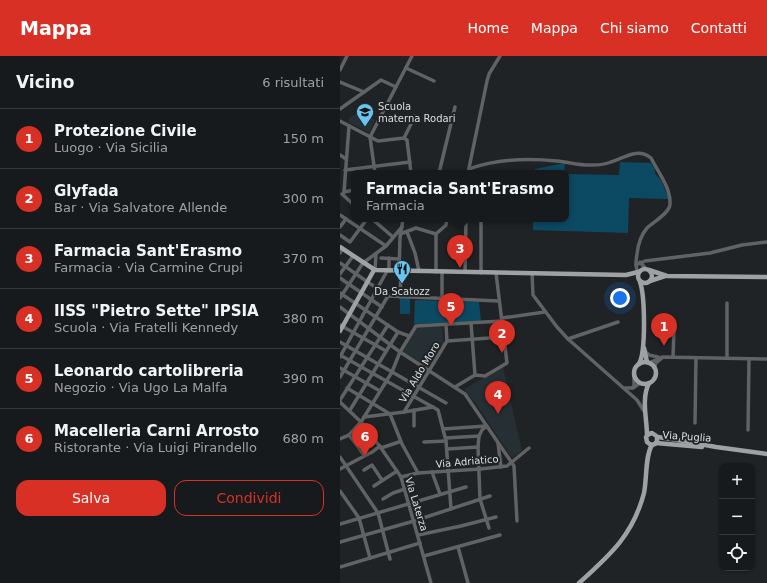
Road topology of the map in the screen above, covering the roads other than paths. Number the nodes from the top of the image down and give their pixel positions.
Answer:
1 (347, 56) edge
2 (412, 56) edge
3 (500, 56) edge
4 (406, 68) junction
5 (340, 70) edge
6 (434, 81) dead end
7 (340, 82) edge
8 (396, 87) junction
9 (364, 92) junction
10 (455, 107) dead end
11 (340, 109) edge
12 (415, 116) dead end
13 (340, 121) edge
14 (349, 126) junction
15 (370, 137) junction
16 (406, 139) junction
17 (340, 155) edge
18 (346, 159) junction
19 (410, 162) junction
20 (374, 167) junction
21 (345, 170) junction
22 (374, 170) edge
23 (411, 170) edge
24 (440, 170) edge
25 (469, 170) edge
26 (472, 170) edge
27 (342, 194) edge
28 (351, 202) edge
29 (340, 215) edge
30 (346, 219) junction
31 (365, 222) edge
32 (376, 222) edge
33 (403, 222) edge
34 (446, 222) edge
35 (466, 222) edge
36 (481, 222) edge
37 (340, 227) edge
38 (402, 227) junction
39 (360, 228) junction
40 (407, 232) junction
41 (400, 234) junction
42 (436, 234) junction
43 (340, 235) edge
44 (393, 237) junction
45 (767, 242) edge
46 (386, 246) junction
47 (341, 250) edge
48 (376, 254) junction
49 (353, 256) junction
50 (637, 256) junction
51 (381, 258) dead end
52 (389, 258) junction
53 (399, 259) junction
54 (340, 263) edge
55 (363, 263) junction
56 (640, 263) junction
57 (636, 266) junction
58 (345, 267) junction
59 (648, 269) junction
60 (374, 270) junction
61 (388, 271) junction
62 (400, 271) junction
63 (419, 271) junction
64 (436, 272) junction
65 (442, 272) junction
66 (465, 272) junction
67 (638, 272) junction
68 (481, 273) junction
69 (496, 273) junction
70 (532, 273) junction
71 (340, 274) edge
72 (356, 274) junction
73 (632, 274) junction
74 (626, 275) junction
75 (667, 276) junction
76 (340, 278) edge
77 (767, 278) edge
78 (640, 281) junction
79 (650, 281) junction
80 (367, 283) junction
81 (349, 284) junction
82 (377, 289) junction
83 (362, 293) junction
84 (341, 295) edge
85 (388, 296) junction
86 (400, 297) junction
87 (643, 297) junction
88 (442, 298) junction
89 (371, 299) junction
90 (500, 301) junction
91 (356, 303) junction
92 (727, 303) dead end
93 (340, 307) edge
94 (382, 307) junction
95 (366, 310) junction
96 (545, 312) junction
97 (350, 314) junction
98 (376, 317) junction
99 (502, 319) junction
100 (359, 322) junction
101 (618, 322) dead end
102 (471, 323) junction
103 (446, 324) junction
104 (388, 325) junction
105 (341, 328) edge
106 (369, 329) junction
107 (674, 330) dead end
108 (353, 332) junction
109 (398, 332) junction
110 (409, 336) junction
111 (643, 336) junction
112 (380, 337) junction
113 (363, 338) junction
114 (504, 338) junction
115 (568, 339) junction
116 (472, 340) junction
117 (447, 341) junction
118 (340, 342) edge
119 (375, 345) junction
120 (390, 345) junction
121 (346, 346) junction
122 (356, 351) junction
123 (386, 351) junction
124 (645, 351) junction
125 (400, 352) junction
126 (340, 356) edge
127 (662, 357) junction
128 (668, 357) junction
129 (674, 357) junction
130 (367, 358) junction
131 (696, 358) junction
132 (727, 358) junction
133 (749, 359) junction
134 (767, 359) edge
135 (350, 361) junction
136 (648, 362) junction
137 (378, 364) junction
138 (639, 364) junction
139 (361, 367) junction
140 (340, 368) edge
141 (654, 368) junction
142 (344, 370) junction
143 (429, 371) junction
144 (392, 372) junction
145 (373, 373) junction
146 (475, 375) junction
147 (634, 376) junction
148 (340, 377) edge
149 (355, 377) junction
150 (387, 380) junction
151 (367, 383) junction
152 (641, 383) junction
153 (649, 383) junction
154 (622, 386) junction
155 (455, 387) junction
156 (347, 388) junction
157 (419, 388) junction
158 (631, 388) junction
159 (380, 391) junction
160 (359, 395) junction
161 (414, 396) junction
162 (646, 400) junction
163 (340, 401) edge
164 (373, 403) junction
165 (446, 403) dead end
166 (434, 407) junction
167 (350, 410) junction
168 (414, 410) junction
169 (404, 412) junction
170 (646, 413) junction
171 (390, 414) junction
172 (364, 417) junction
173 (361, 422) junction
174 (695, 423) dead end
175 (414, 426) dead end
176 (487, 426) junction
177 (443, 429) junction
178 (748, 430) dead end
179 (348, 435) junction
180 (647, 435) junction
181 (655, 435) junction
182 (479, 436) junction
183 (340, 439) edge
184 (446, 439) junction
185 (399, 442) dead end
186 (424, 442) dead end
187 (498, 442) junction
188 (647, 442) junction
189 (654, 444) junction
190 (381, 447) junction
191 (478, 447) junction
192 (716, 447) junction
193 (529, 448) dead end
194 (447, 449) junction
195 (767, 454) edge
196 (364, 455) junction
197 (340, 457) edge
198 (512, 462) junction
199 (347, 466) junction
200 (501, 467) junction
201 (647, 467) junction
202 (340, 469) edge
203 (480, 469) junction
204 (364, 470) dead end
205 (397, 471) junction
206 (448, 471) junction
207 (432, 472) junction
208 (418, 473) junction
209 (401, 477) junction
210 (382, 480) junction
211 (374, 486) dead end
212 (466, 487) dead end
213 (404, 489) junction
214 (341, 492) edge
215 (450, 492) junction
216 (440, 494) junction
217 (490, 496) dead end
218 (383, 499) dead end
219 (480, 499) junction
220 (409, 503) junction
221 (451, 509) junction
222 (378, 513) junction
223 (496, 517) dead end
224 (359, 518) junction
225 (487, 520) junction
226 (414, 521) junction
227 (517, 521) dead end
228 (340, 524) edge
229 (489, 528) dead end
230 (383, 530) junction
231 (364, 535) junction
232 (418, 535) junction
233 (500, 535) dead end
234 (340, 542) edge
235 (420, 543) junction
236 (458, 547) junction
237 (388, 552) junction
238 (424, 556) junction
239 (370, 558) junction
240 (390, 559) dead end
241 (340, 567) edge
242 (431, 583) edge
243 (468, 583) edge
244 (579, 583) edge

1 - 5 street
2 - 4 street
3 - 25 street
4 - 6 street
4 - 8 street
7 - 9 street
8 - 9 street
8 - 15 street
9 - 11 street
10 - 24 street
12 - 16 street
13 - 14 street
14 - 15 street
14 - 18 street
15 - 16 street
15 - 20 street
16 - 19 street
17 - 18 street
18 - 21 street
19 - 20 street
19 - 23 street
20 - 21 street
20 - 22 street
21 - 27 street
26 - 50 street
27 - 28 street
29 - 30 street
30 - 37 street
30 - 39 street
31 - 39 street
32 - 44 street
33 - 38 street
34 - 42 street
35 - 66 street
36 - 68 street
38 - 41 street
38 - 44 street
39 - 43 street
39 - 46 street
40 - 41 street
40 - 42 street
40 - 63 street
41 - 53 street
42 - 64 street
44 - 46 street
45 - 56 street
46 - 48 street
47 - 49 main road
48 - 55 street
48 - 60 street
49 - 55 main road
49 - 58 street
50 - 56 street
50 - 57 street
51 - 52 street
52 - 53 street
52 - 61 street
53 - 62 street
54 - 58 street
55 - 60 main road
55 - 72 street
56 - 57 street
56 - 59 street
57 - 67 street
57 - 73 street
58 - 71 street
58 - 72 street
59 - 67 main road
59 - 75 main road
59 - 79 main road
60 - 61 main road
60 - 80 main road
61 - 62 main road
61 - 82 street
62 - 63 main road
62 - 86 street
63 - 64 main road
64 - 65 main road
65 - 66 main road
65 - 88 street
66 - 68 main road
67 - 73 main road
67 - 78 main road
68 - 69 main road
69 - 70 main road
69 - 90 street
70 - 74 main road
70 - 96 street
72 - 80 street
72 - 81 street
73 - 74 main road
74 - 78 main road
75 - 77 main road
75 - 79 main road
76 - 81 street
78 - 79 main road
78 - 87 main road
79 - 87 main road
80 - 82 street
80 - 83 main road
81 - 83 street
81 - 84 street
82 - 85 street
82 - 89 street
83 - 89 street
83 - 91 main road
84 - 91 street
85 - 86 street
85 - 94 street
86 - 88 street
87 - 111 main road
88 - 90 street
89 - 94 street
89 - 95 street
90 - 99 street
91 - 95 street
91 - 97 main road
92 - 132 street
93 - 97 street
94 - 98 street
95 - 98 street
95 - 100 street
96 - 99 street
96 - 115 street
97 - 100 street
97 - 105 main road
98 - 104 street
98 - 106 street
99 - 102 street
99 - 114 street
100 - 106 street
100 - 108 street
101 - 115 street
102 - 103 street
102 - 116 street
103 - 110 street
103 - 117 street, Via Aldo Moro
104 - 109 street
104 - 112 street
105 - 108 street
106 - 112 street
106 - 113 street
107 - 129 street
108 - 113 street
108 - 121 street
109 - 110 street
109 - 120 street
110 - 125 street
111 - 124 main road
111 - 138 main road
112 - 119 street
112 - 120 street
113 - 119 street
113 - 122 street
114 - 116 street
114 - 146 street
115 - 154 street
116 - 117 street
116 - 146 street
117 - 143 street, Via Aldo Moro
118 - 121 street
119 - 123 street
119 - 130 street
120 - 123 street
120 - 125 street
121 - 122 street
121 - 126 street
122 - 130 street
122 - 135 street
123 - 137 street
124 - 127 street
124 - 136 main road
125 - 143 street
125 - 144 street
126 - 135 street
127 - 128 street
127 - 136 street
128 - 129 street
128 - 141 street
129 - 131 street
130 - 137 street
130 - 139 street
131 - 132 street
131 - 174 street
132 - 133 street
133 - 134 street
133 - 178 street
135 - 139 street
135 - 142 street
136 - 138 main road
136 - 141 main road
137 - 144 street
137 - 145 street
138 - 147 main road
139 - 145 street
139 - 149 street
140 - 142 street
141 - 153 main road
142 - 148 street
142 - 149 street
143 - 155 street
143 - 157 street, Via Aldo Moro
144 - 150 street
144 - 157 street
145 - 150 street
145 - 151 street
146 - 155 street
147 - 152 main road
147 - 158 street
149 - 151 street
149 - 156 street
150 - 159 street
150 - 161 street
151 - 159 street
151 - 160 street
152 - 153 main road
152 - 158 street
152 - 162 main road
153 - 162 main road
154 - 158 street
154 - 170 street
155 - 176 street
156 - 160 street
156 - 163 street
157 - 161 street, Via Aldo Moro
157 - 165 street
159 - 164 street
160 - 164 street
160 - 167 street
161 - 166 street
161 - 169 street, Via Aldo Moro
162 - 170 main road
163 - 167 street, Via Laterza
164 - 171 street
164 - 172 street
166 - 168 street
166 - 177 street
167 - 173 street, Via Laterza
168 - 169 street
168 - 175 street
169 - 171 street, Via Aldo Moro
170 - 180 main road
170 - 181 main road
171 - 172 street, Via Aldo Moro
171 - 208 street
172 - 173 street
173 - 179 street
173 - 190 street, Via Laterza
176 - 177 street
176 - 182 street
176 - 187 street
177 - 184 street
179 - 183 street
179 - 196 street
180 - 181 main road
180 - 188 main road
181 - 189 main road
181 - 192 main road, Via Puglia
182 - 184 street
182 - 191 street
184 - 186 street
184 - 194 street
185 - 190 street
187 - 198 street
187 - 200 street
188 - 189 main road
188 - 201 main road
189 - 192 main road, Via Puglia
189 - 201 main road
190 - 196 street
190 - 205 street, Via Laterza
191 - 194 street
191 - 203 street
192 - 195 main road, Via Puglia
193 - 198 street, Via Adriatico
194 - 206 street
196 - 199 street
197 - 199 street
198 - 200 street, Via Adriatico
198 - 227 street
199 - 202 street
199 - 222 street
200 - 203 street, Via Adriatico
201 - 244 main road
203 - 206 street, Via Adriatico
203 - 219 street
204 - 210 street
205 - 209 street, Via Laterza
205 - 210 street
206 - 207 street, Via Adriatico
206 - 215 street
207 - 208 street, Via Adriatico
207 - 216 street
208 - 209 street, Via Adriatico
209 - 213 street, Via Laterza
210 - 211 street
212 - 215 street
213 - 218 street
213 - 220 street, Via Laterza
214 - 224 street
215 - 216 street
215 - 221 street
216 - 220 street
217 - 219 street
219 - 221 street
219 - 225 street
220 - 222 street
220 - 226 street, Via Laterza
221 - 226 street
222 - 224 street
222 - 230 street
223 - 225 street
224 - 228 street
224 - 231 street
225 - 229 street
225 - 232 street
226 - 230 street
226 - 232 street, Via Laterza
230 - 231 street
230 - 237 street
231 - 234 street
231 - 239 street
232 - 235 street, Via Laterza
233 - 236 street
235 - 237 street
235 - 238 street, Via Laterza
236 - 238 street
236 - 243 street
237 - 239 street
237 - 240 street
238 - 242 street, Via Laterza
239 - 241 street

